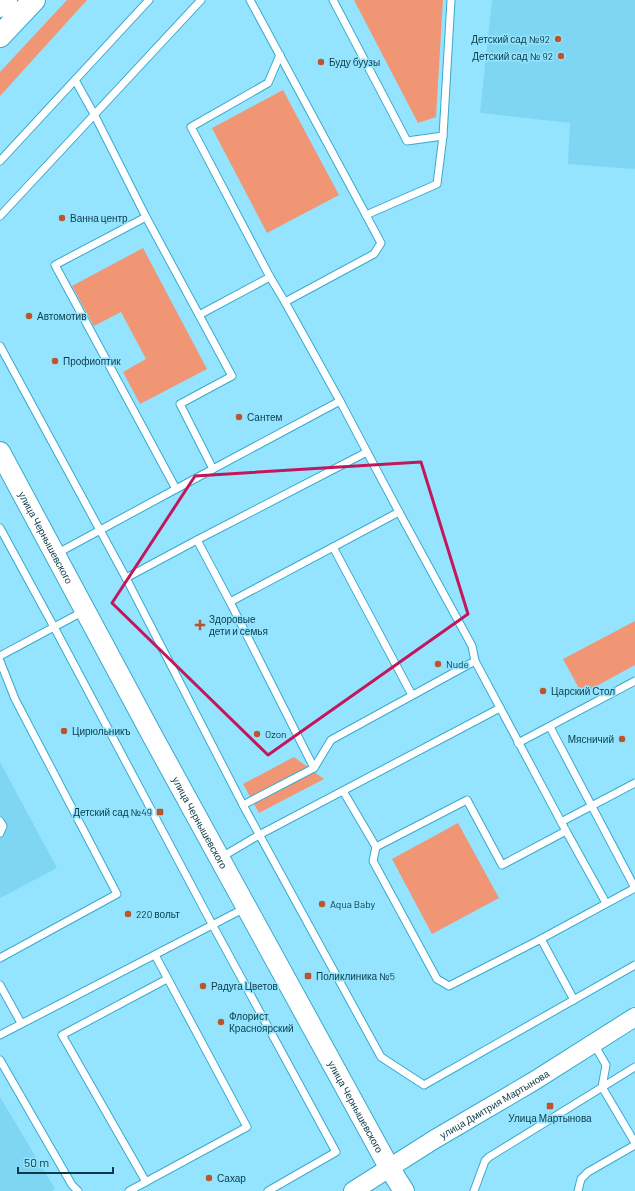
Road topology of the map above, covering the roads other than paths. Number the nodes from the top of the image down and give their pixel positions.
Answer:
1 (6, 0) edge
2 (34, 0) edge
3 (149, 0) edge
4 (201, 0) edge
5 (250, 0) edge
6 (333, 0) edge
7 (451, 0) edge
8 (0, 6) edge
9 (0, 36) edge
10 (280, 55) junction
11 (75, 80) junction
12 (94, 114) junction
13 (443, 136) junction
14 (0, 161) edge
15 (366, 215) junction
16 (0, 216) edge
17 (146, 217) junction
18 (270, 277) junction
19 (285, 302) junction
20 (199, 315) junction
21 (0, 346) edge
22 (340, 401) junction
23 (0, 452) edge
24 (367, 452) junction
25 (213, 469) junction
26 (176, 489) junction
27 (399, 512) junction
28 (0, 528) edge
29 (100, 529) junction
30 (198, 540) junction
31 (333, 547) junction
32 (56, 554) junction
33 (126, 578) junction
34 (230, 602) junction
35 (85, 610) junction
36 (54, 627) junction
37 (0, 656) edge
38 (0, 661) edge
39 (475, 661) junction
40 (635, 681) edge
41 (412, 695) junction
42 (500, 708) junction
43 (550, 727) junction
44 (518, 743) junction
45 (314, 768) junction
46 (635, 783) edge
47 (343, 790) junction
48 (244, 805) junction
49 (592, 806) junction
50 (0, 821) edge
51 (561, 822) junction
52 (566, 831) junction
53 (0, 833) edge
54 (259, 835) junction
55 (376, 847) junction
56 (220, 858) junction
57 (606, 903) junction
58 (246, 907) junction
59 (212, 924) junction
60 (541, 938) junction
61 (154, 955) junction
62 (0, 958) edge
63 (635, 965) edge
64 (167, 979) junction
65 (0, 985) edge
66 (574, 1000) junction
67 (635, 1017) edge
68 (21, 1023) junction
69 (0, 1035) edge
70 (593, 1043) junction
71 (0, 1060) edge
72 (635, 1067) edge
73 (602, 1086) junction
74 (635, 1144) edge
75 (390, 1168) junction
76 (146, 1182) junction
77 (78, 1191) edge
78 (129, 1191) edge
79 (268, 1191) edge
80 (353, 1191) edge
81 (404, 1191) edge
82 (474, 1191) edge
83 (578, 1191) edge

1 - 8 main road
2 - 9 main road
3 - 11 lane
4 - 12 lane
5 - 10 lane
6 - 13 lane
7 - 13 lane
10 - 15 lane
10 - 18 lane
11 - 12 lane
11 - 14 lane
12 - 16 lane
12 - 17 lane
13 - 15 lane
15 - 19 lane
17 - 20 lane
17 - 26 lane
18 - 19 lane
18 - 20 lane
19 - 22 lane
20 - 25 lane
21 - 29 lane
22 - 24 lane
22 - 25 lane
23 - 32 main road, улица Чернышевского
24 - 27 lane
24 - 30 lane
25 - 26 lane
26 - 29 lane
27 - 31 lane
27 - 39 lane
28 - 36 lane
29 - 32 lane
29 - 33 lane
30 - 33 lane
30 - 34 lane
31 - 34 lane
31 - 41 lane
32 - 35 main road, улица Чернышевского
33 - 48 lane
34 - 45 lane
35 - 36 lane
35 - 56 main road, улица Чернышевского
36 - 37 lane
36 - 59 lane
38 - 62 lane
39 - 41 lane
39 - 42 lane
40 - 43 lane
41 - 45 lane
42 - 44 lane
42 - 47 lane
43 - 44 lane
43 - 49 lane
44 - 51 lane
45 - 48 lane
46 - 49 lane
47 - 54 lane
47 - 55 lane
48 - 54 lane
49 - 51 lane
49 - 57 lane
50 - 53 lane
51 - 52 lane
52 - 55 lane
52 - 57 lane
54 - 56 lane
54 - 66 lane
55 - 60 lane
56 - 58 main road, улица Чернышевского
57 - 60 lane
58 - 59 lane
58 - 75 main road, улица Чернышевского
59 - 61 lane
59 - 79 lane
60 - 66 lane
61 - 64 lane
61 - 68 lane
63 - 66 lane
64 - 76 lane
64 - 76 lane
65 - 68 lane
67 - 70 street, улица Дмитрия Мартынова
68 - 69 lane
70 - 73 lane
70 - 75 street, улица Дмитрия Мартынова
71 - 77 lane
72 - 73 lane
73 - 74 lane
73 - 82 lane
74 - 83 lane
75 - 80 street, улица Дмитрия Мартынова
75 - 81 main road, улица Чернышевского
76 - 78 lane

